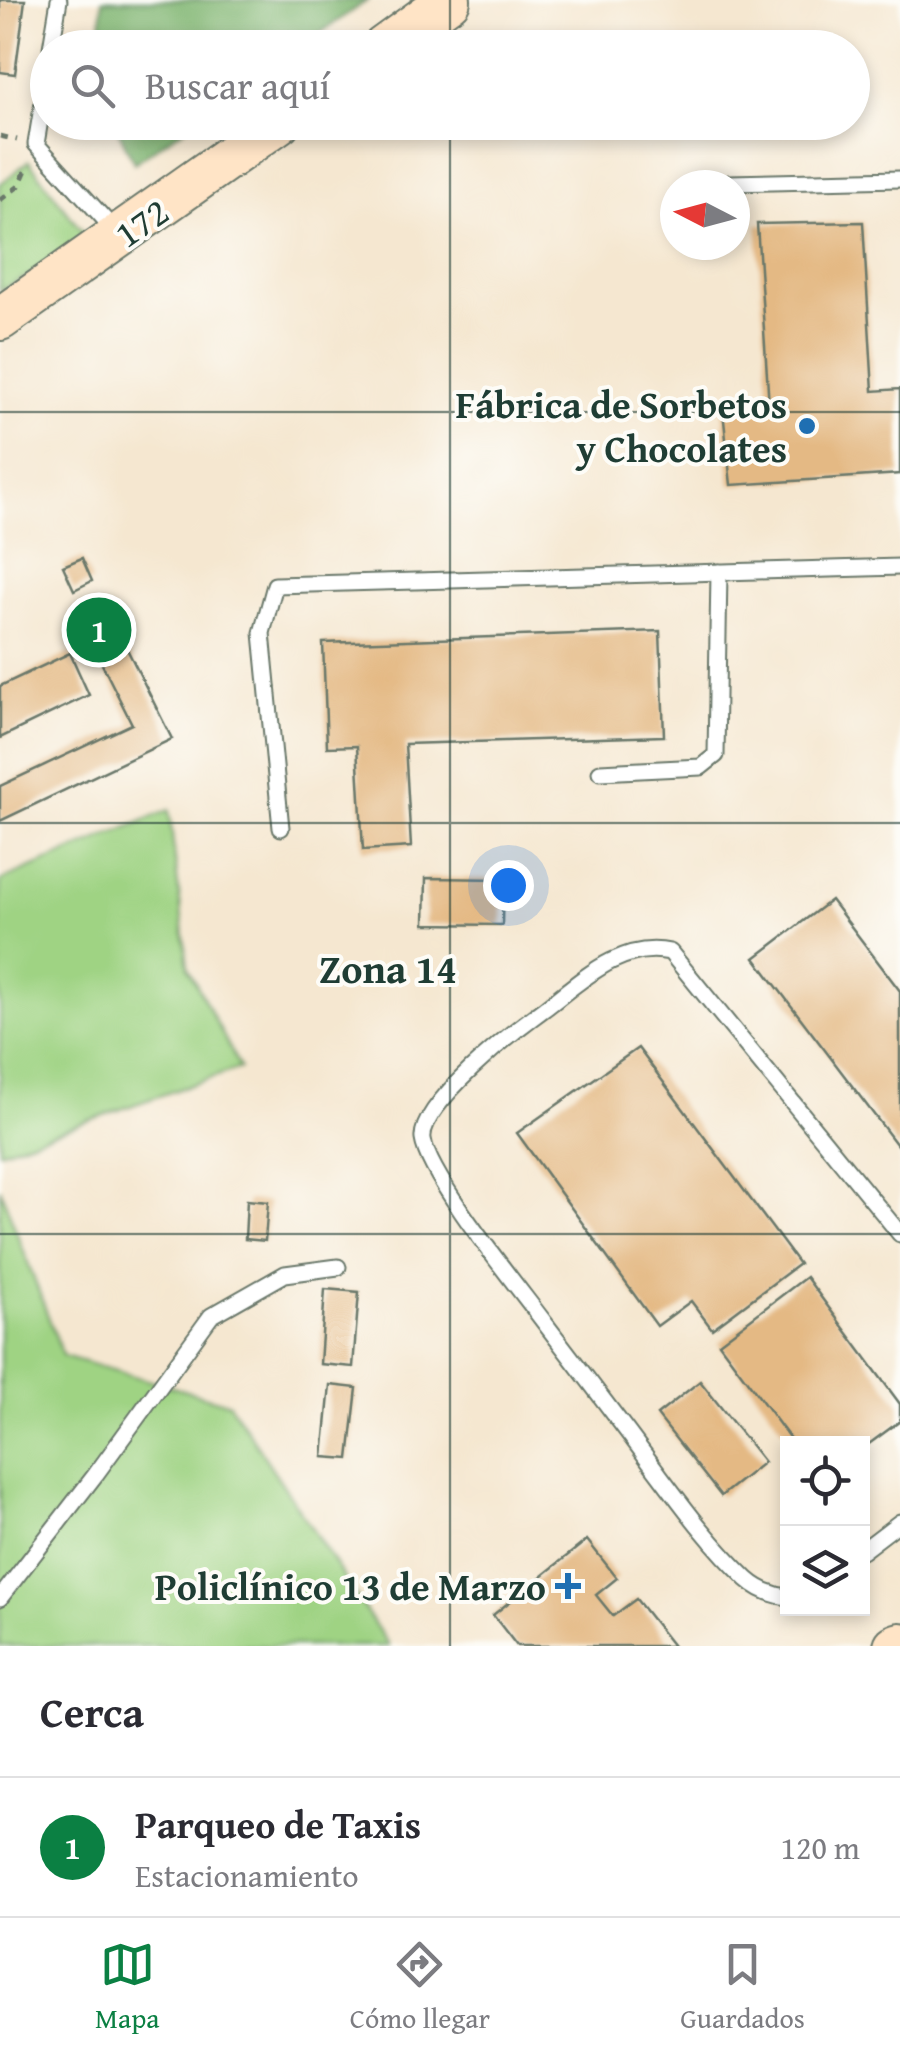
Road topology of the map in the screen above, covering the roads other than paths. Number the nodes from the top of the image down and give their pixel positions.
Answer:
1 (59, 0) edge
2 (449, 0) edge
3 (54, 30) edge
4 (408, 30) edge
5 (37, 140) edge
6 (254, 140) edge
7 (900, 179) edge
8 (750, 183) edge
9 (121, 237) junction
10 (0, 319) edge
11 (900, 567) edge
12 (719, 572) junction
13 (600, 772) dead end
14 (281, 828) dead end
15 (900, 1234) edge
16 (338, 1267) dead end
17 (900, 1522) edge
18 (870, 1545) edge
19 (780, 1595) edge
20 (0, 1598) edge

1 - 3 lane
2 - 4 street
5 - 9 lane
6 - 9 street, 172
7 - 8 lane
9 - 10 street, 172
11 - 12 lane
12 - 13 lane
12 - 14 lane
15 - 19 lane
16 - 20 lane
17 - 18 lane

